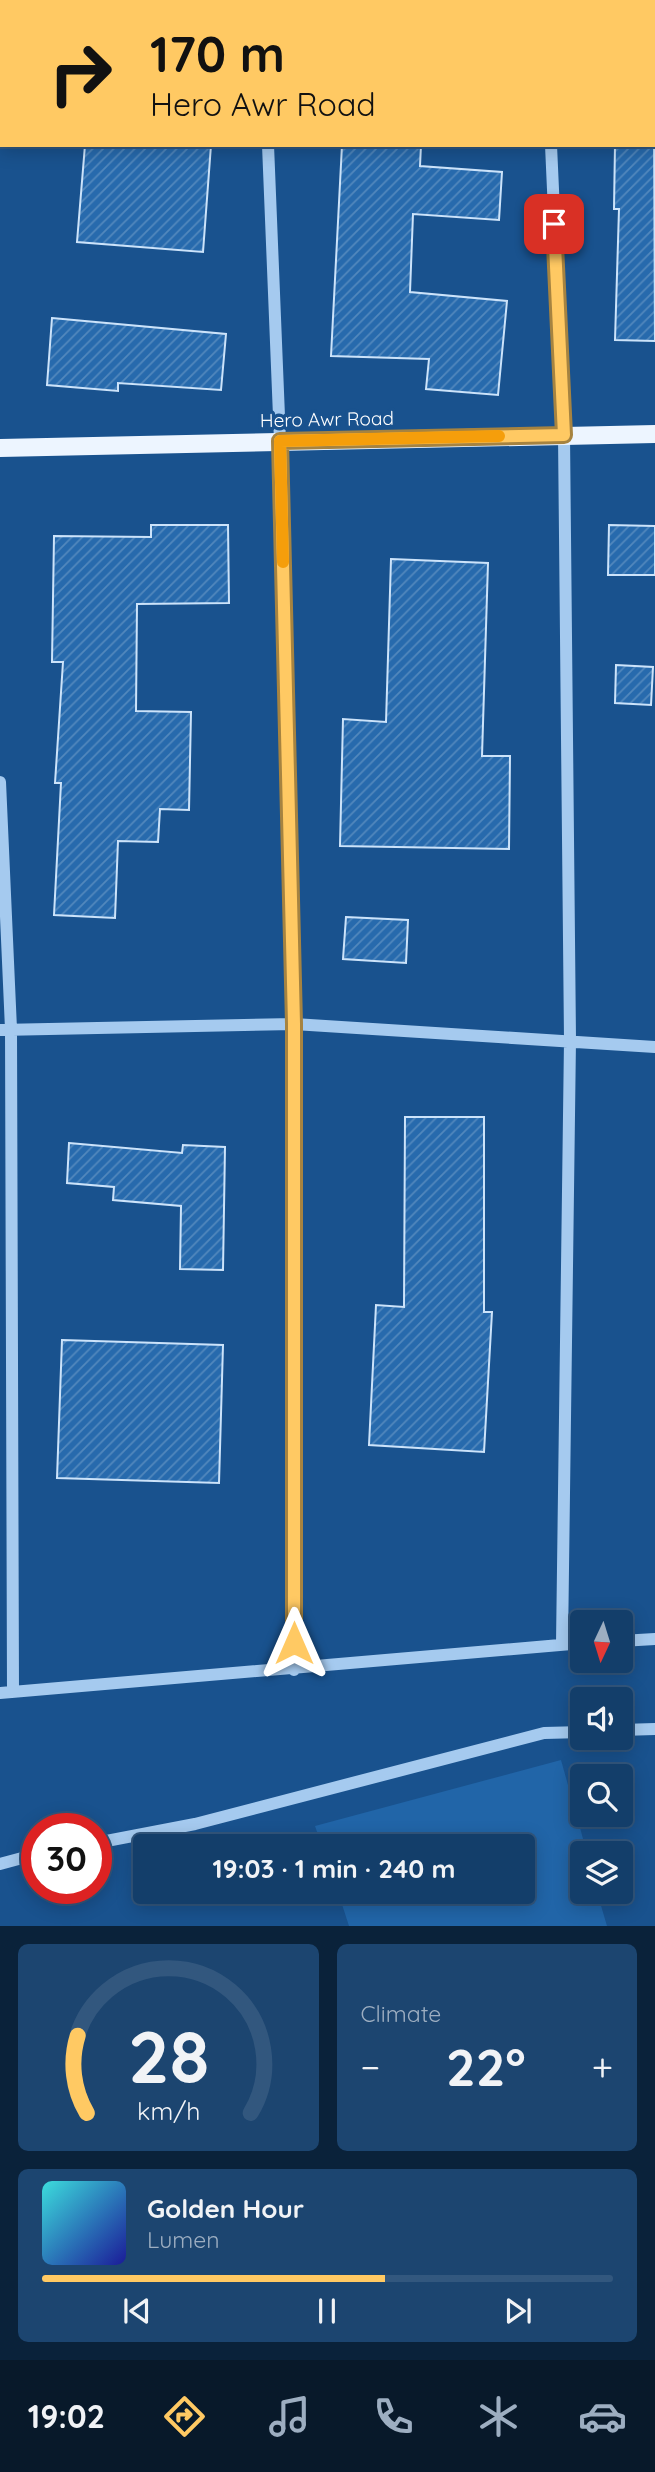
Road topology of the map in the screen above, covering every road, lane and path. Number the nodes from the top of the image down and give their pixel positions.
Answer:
1 (268, 147) edge
2 (551, 147) edge
3 (655, 434) edge
4 (564, 435) junction
5 (280, 441) junction
6 (0, 447) edge
7 (0, 782) edge
8 (294, 1024) junction
9 (6, 1029) edge
10 (570, 1040) junction
11 (655, 1047) edge
12 (655, 1639) edge
13 (634, 1640) edge
14 (562, 1644) junction
15 (570, 1644) edge
16 (294, 1670) junction
17 (7, 1693) edge
18 (655, 1728) edge
19 (633, 1729) edge
20 (570, 1732) edge
21 (112, 1840) edge
22 (21, 1858) edge
23 (0, 1864) edge

1 - 5 street
2 - 4 street
3 - 4 main road, Hero Awr Road
4 - 5 main road, Hero Awr Road
4 - 10 street
5 - 6 main road, Hero Awr Road
5 - 8 street
7 - 9 street
8 - 9 street
8 - 10 street
8 - 16 street
9 - 17 street
10 - 11 street
10 - 14 street
12 - 13 street
14 - 15 street
14 - 16 street
16 - 17 street
18 - 19 street
20 - 21 street
22 - 23 street

